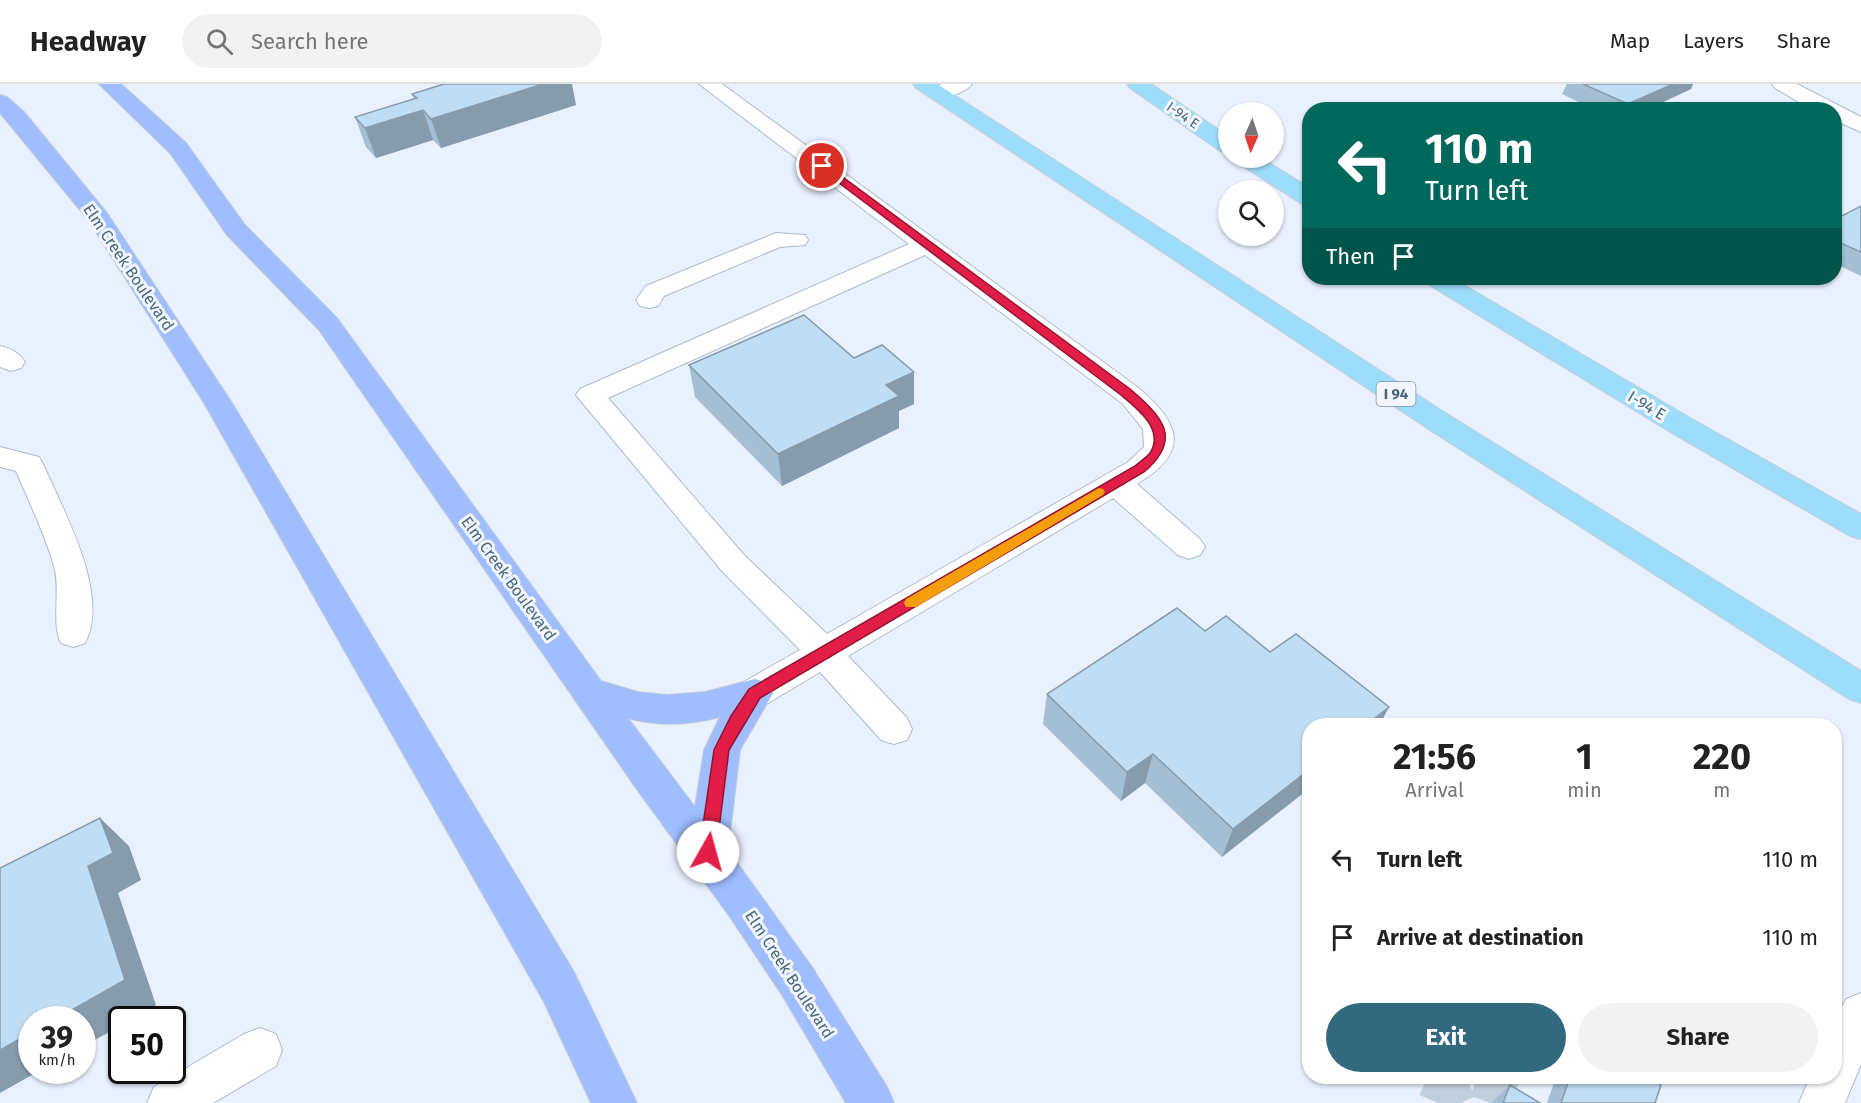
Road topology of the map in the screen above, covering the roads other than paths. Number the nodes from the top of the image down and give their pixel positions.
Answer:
1 (109, 84) edge
2 (710, 84) edge
3 (1137, 84) edge
4 (1782, 84) edge
5 (940, 87) edge
6 (0, 101) edge
7 (1814, 102) edge
8 (1842, 116) edge
9 (1861, 125) edge
10 (1218, 139) edge
11 (1262, 168) edge
12 (1302, 194) edge
13 (796, 240) dead end
14 (927, 245) junction
15 (1447, 285) edge
16 (649, 300) dead end
17 (0, 457) edge
18 (1116, 483) junction
19 (1861, 528) edge
20 (1189, 547) dead end
21 (73, 634) dead end
22 (825, 654) junction
23 (1861, 689) edge
24 (591, 693) junction
25 (755, 693) junction
26 (894, 729) dead end
27 (708, 852) junction
28 (1861, 1014) edge
29 (260, 1050) dead end
30 (1842, 1060) edge
31 (186, 1098) edge
32 (614, 1103) edge
33 (871, 1103) edge

1 - 24 main road, Elm Creek Boulevard
2 - 14 street
3 - 10 highway, I-94 E
4 - 7 street
5 - 23 highway, I 94
6 - 32 main road, Elm Creek Boulevard
8 - 9 street
11 - 12 highway
13 - 16 street
14 - 18 street
14 - 22 street
15 - 19 highway, I-94 E
17 - 21 street
18 - 20 street
18 - 22 street
22 - 25 street
22 - 26 street
24 - 25 main road
24 - 27 main road, Elm Creek Boulevard
25 - 27 main road
27 - 33 main road, Elm Creek Boulevard
28 - 30 street
29 - 31 street

